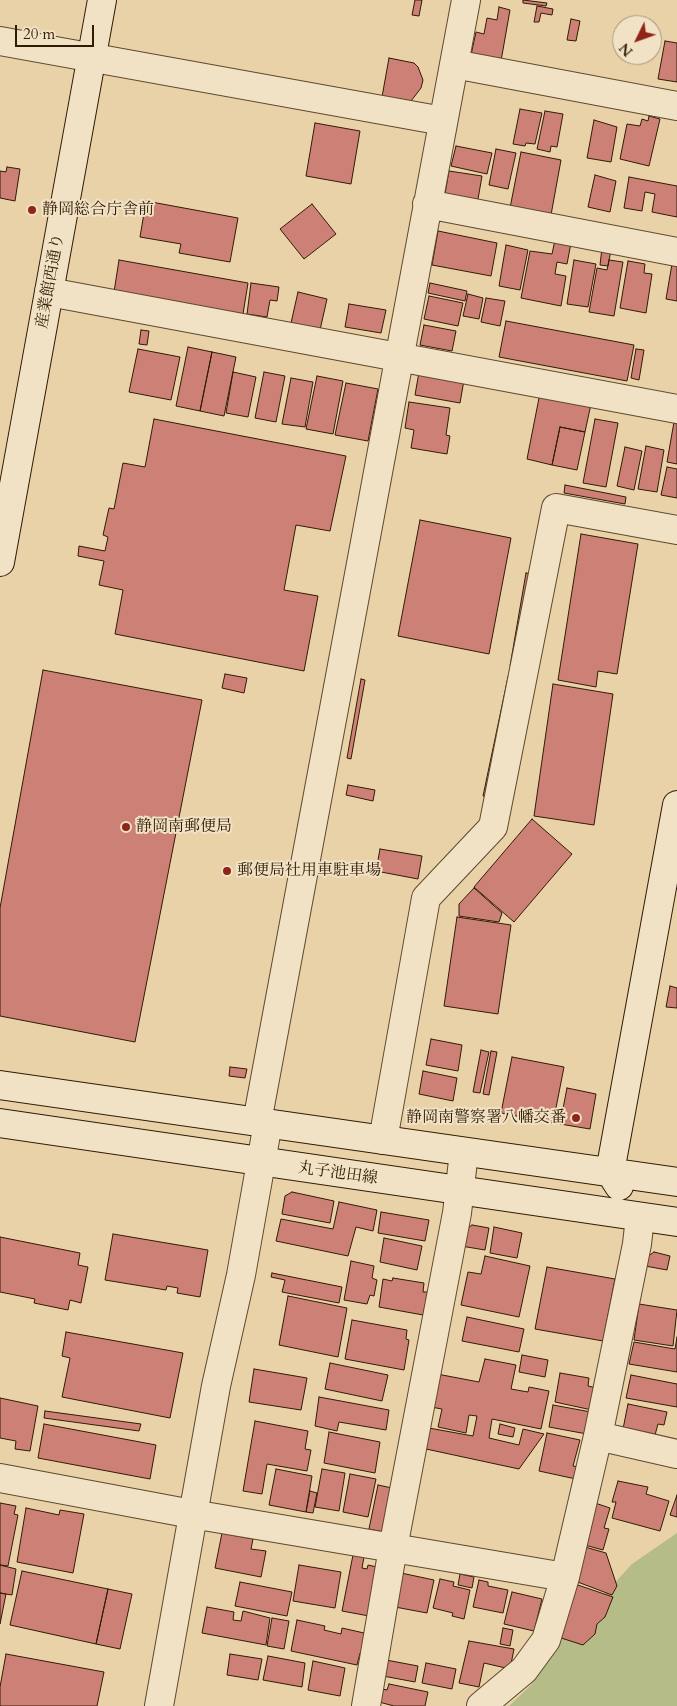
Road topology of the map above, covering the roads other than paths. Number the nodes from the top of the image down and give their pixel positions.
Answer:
1 (102, 0) edge
2 (466, 0) edge
3 (0, 41) edge
4 (91, 58) junction
5 (454, 64) junction
6 (677, 106) edge
7 (443, 121) junction
8 (427, 204) junction
9 (677, 252) edge
10 (49, 292) junction
11 (398, 358) junction
12 (677, 409) edge
13 (5, 503) edge
14 (677, 530) edge
15 (0, 562) edge
16 (677, 804) edge
17 (0, 1085) edge
18 (262, 1123) junction
19 (0, 1124) edge
20 (383, 1140) junction
21 (464, 1152) junction
22 (610, 1172) junction
23 (260, 1174) junction
24 (677, 1182) edge
25 (460, 1191) junction
26 (640, 1217) junction
27 (677, 1222) edge
28 (598, 1436) junction
29 (677, 1454) edge
30 (0, 1478) edge
31 (192, 1514) junction
32 (393, 1548) junction
33 (565, 1577) junction
34 (159, 1706) edge
35 (366, 1706) edge
36 (481, 1706) edge

1 - 4 street, 産業館西通り
2 - 5 street
3 - 4 street
4 - 7 street
4 - 10 street, 産業館西通り
5 - 6 street
5 - 7 street
7 - 8 street
8 - 9 street
8 - 11 street
10 - 11 street
10 - 13 street, 産業館西通り
11 - 12 street
11 - 18 street
13 - 15 street, 産業館西通り
14 - 20 street
16 - 22 street
17 - 18 street
18 - 20 street
18 - 23 street
19 - 23 street, 丸子池田線
20 - 21 street
21 - 22 street
21 - 25 street
22 - 24 street
22 - 26 street
23 - 25 street, 丸子池田線
23 - 31 street
25 - 26 street, 丸子池田線
25 - 32 street
26 - 27 street, 丸子池田線
26 - 28 street
28 - 29 street
28 - 33 street
30 - 31 street
31 - 32 street
31 - 34 street
32 - 33 street
32 - 35 street
33 - 36 street

